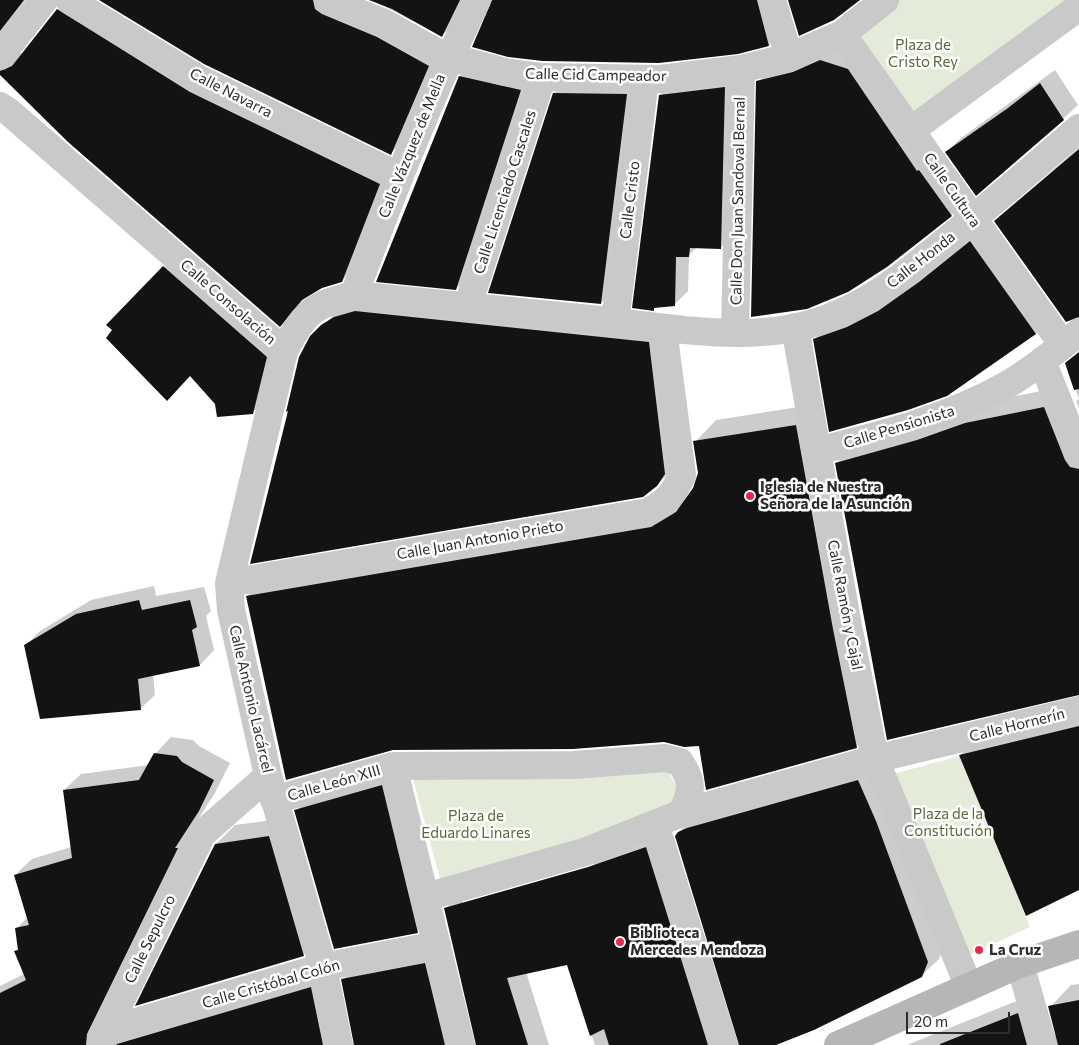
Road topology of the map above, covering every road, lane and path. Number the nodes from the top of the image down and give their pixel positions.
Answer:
1 (44, 0) edge
2 (69, 0) edge
3 (328, 0) edge
4 (477, 0) edge
5 (772, 0) edge
6 (885, 0) edge
7 (1079, 6) edge
8 (842, 34) junction
9 (0, 56) edge
10 (449, 57) junction
11 (789, 58) junction
12 (741, 70) junction
13 (542, 77) junction
14 (645, 79) junction
15 (0, 106) edge
16 (1079, 128) edge
17 (910, 131) junction
18 (398, 176) junction
19 (972, 220) junction
20 (354, 295) junction
21 (467, 308) junction
22 (615, 322) junction
23 (795, 327) junction
24 (663, 329) junction
25 (735, 333) junction
26 (1061, 346) edge
27 (284, 351) junction
28 (817, 451) junction
29 (1079, 454) edge
30 (229, 583) junction
31 (1079, 710) edge
32 (875, 759) junction
33 (394, 766) junction
34 (271, 788) junction
35 (682, 813) junction
36 (655, 824) junction
37 (426, 897) junction
38 (1079, 944) edge
39 (437, 945) junction
40 (1020, 964) junction
41 (323, 967) junction
42 (970, 987) junction
43 (103, 1038) edge
44 (339, 1045) edge
45 (462, 1045) edge
46 (724, 1045) edge
47 (838, 1045) edge
48 (1043, 1045) edge

1 - 9 street
2 - 18 street, Calle Navarra
3 - 10 street, Calle Cid Campeador
4 - 10 street, Calle Vázquez de Mella
5 - 11 street
6 - 8 street
7 - 17 street
8 - 11 street, Calle Cid Campeador
8 - 17 street, Calle Cultura
10 - 13 street, Calle Cid Campeador
10 - 18 street, Calle Vázquez de Mella
11 - 12 street, Calle Cid Campeador
12 - 14 street, Calle Cid Campeador
12 - 25 street, Calle Don Juan Sandoval Bernal
13 - 14 street, Calle Cid Campeador
13 - 21 street, Calle Licenciado Cascales
14 - 22 street, Calle Cristo
15 - 27 street, Calle Consolación
16 - 19 street, Calle Honda
17 - 19 street, Calle Cultura
18 - 20 street, Calle Vázquez de Mella
19 - 23 street, Calle Honda
19 - 26 street, Calle Cultura
20 - 21 street, Calle Consolación
20 - 27 street, Calle Consolación
21 - 22 street, Calle Consolación
22 - 24 street, Calle Consolación
23 - 25 street, Calle Honda
23 - 28 street, Calle Ramón y Cajal
24 - 25 street, Calle Consolación
24 - 30 street, Calle Juan Antonio Prieto
26 - 28 street, Calle Pensionista
26 - 29 street, Calle Cultura
27 - 30 street, Calle Antonio Lacárcel
28 - 32 street, Calle Ramón y Cajal
30 - 34 street, Calle Antonio Lacárcel
31 - 32 street, Calle Hornerín
32 - 35 street
32 - 42 street
33 - 34 street, Calle León XIII
33 - 35 street
33 - 37 street
34 - 41 street, Calle Antonio Lacárcel
34 - 43 street, Calle Sepulcro
35 - 36 street
36 - 37 street
36 - 46 street
37 - 39 street
38 - 40 main road
39 - 41 street, Calle Cristóbal Colón
39 - 45 street
40 - 42 main road
40 - 48 street
41 - 43 street, Calle Cristóbal Colón
41 - 44 street, Calle Antonio Lacárcel
42 - 47 main road

